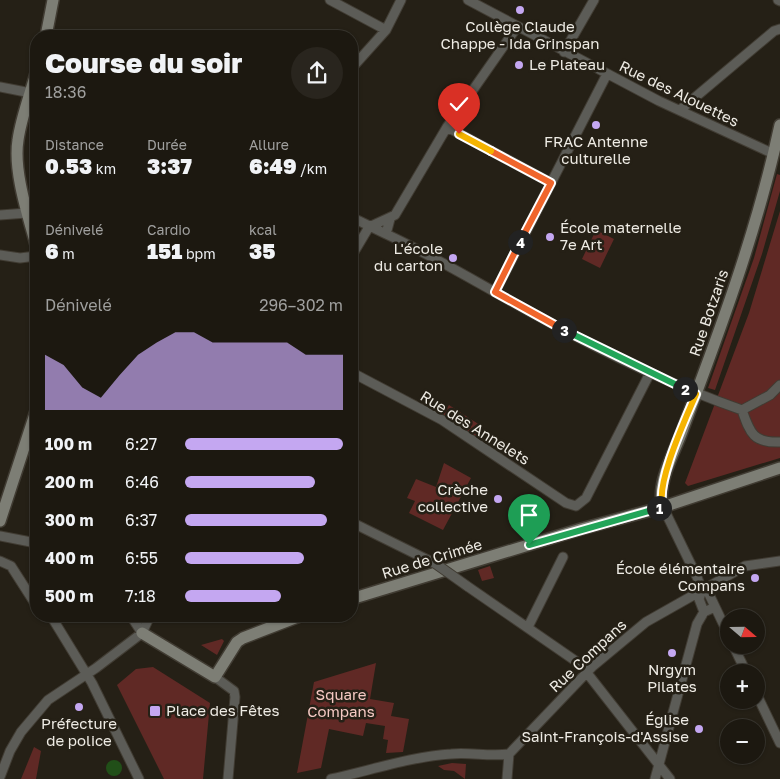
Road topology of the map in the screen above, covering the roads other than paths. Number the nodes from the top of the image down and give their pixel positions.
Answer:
1 (53, 0) edge
2 (330, 0) edge
3 (401, 0) edge
4 (468, 0) edge
5 (594, 0) edge
6 (517, 27) junction
7 (780, 29) edge
8 (47, 30) edge
9 (386, 30) junction
10 (564, 52) junction
11 (358, 61) edge
12 (607, 74) junction
13 (0, 87) edge
14 (30, 93) edge
15 (30, 97) edge
16 (680, 110) junction
17 (780, 125) edge
18 (447, 127) junction
19 (774, 154) junction
20 (551, 183) junction
21 (27, 213) junction
22 (0, 215) edge
23 (390, 219) junction
24 (358, 221) edge
25 (30, 224) edge
26 (369, 227) junction
27 (386, 234) junction
28 (358, 245) edge
29 (0, 255) edge
30 (30, 257) edge
31 (495, 292) junction
32 (650, 374) junction
33 (358, 376) edge
34 (780, 385) edge
35 (696, 394) junction
36 (742, 410) junction
37 (30, 429) edge
38 (780, 442) edge
39 (780, 468) edge
40 (663, 507) junction
41 (0, 521) edge
42 (358, 525) edge
43 (0, 536) edge
44 (30, 542) edge
45 (563, 557) dead end
46 (0, 561) edge
47 (780, 561) edge
48 (702, 590) junction
49 (30, 596) edge
50 (358, 597) edge
51 (715, 607) junction
52 (704, 612) junction
53 (720, 617) edge
54 (55, 622) edge
55 (136, 622) edge
56 (147, 622) edge
57 (284, 622) edge
58 (528, 627) junction
59 (142, 633) junction
60 (587, 672) junction
61 (87, 674) junction
62 (214, 677) junction
63 (764, 709) edge
64 (780, 742) edge
65 (509, 754) junction
66 (659, 764) junction
67 (0, 777) edge
68 (139, 779) edge
69 (228, 779) edge
70 (331, 779) edge
71 (507, 779) edge
72 (655, 779) edge
73 (670, 779) edge

1 - 8 street
2 - 9 street
3 - 9 street
4 - 6 street, Rue des Alouettes
5 - 10 street
6 - 10 street, Rue des Alouettes
6 - 18 street
7 - 16 street
9 - 11 street
10 - 12 street, Rue des Alouettes
12 - 16 street, Rue des Alouettes
12 - 20 street
13 - 14 street
15 - 21 street
16 - 19 street, Rue des Alouettes
17 - 19 street, Rue Botzaris
18 - 20 street
18 - 23 street
19 - 35 street, Rue Botzaris
20 - 31 street
21 - 22 street
21 - 25 street
23 - 26 street
23 - 27 street
24 - 26 street
26 - 27 street
26 - 28 street
27 - 31 street
29 - 30 street
31 - 32 street
32 - 33 street, Rue des Annelets
32 - 35 street
34 - 36 street
35 - 36 street
35 - 40 street, Rue Botzaris
36 - 38 street
37 - 41 street
39 - 40 street, Rue de Crimée
40 - 48 street
40 - 50 street, Rue de Crimée
42 - 58 street, bridge
43 - 44 street
45 - 58 street
46 - 49 street
47 - 48 street, Rue Compans
48 - 51 street
48 - 52 street
48 - 60 street, Rue Compans
51 - 52 street
51 - 53 street
52 - 66 street
54 - 61 street
55 - 59 street
56 - 59 street
57 - 62 street
58 - 60 street
59 - 61 street
59 - 62 street
60 - 65 street, Rue Compans
60 - 66 street
61 - 67 street
61 - 68 street
62 - 69 street
63 - 64 street
65 - 70 street
65 - 71 street
66 - 72 street
66 - 73 street

